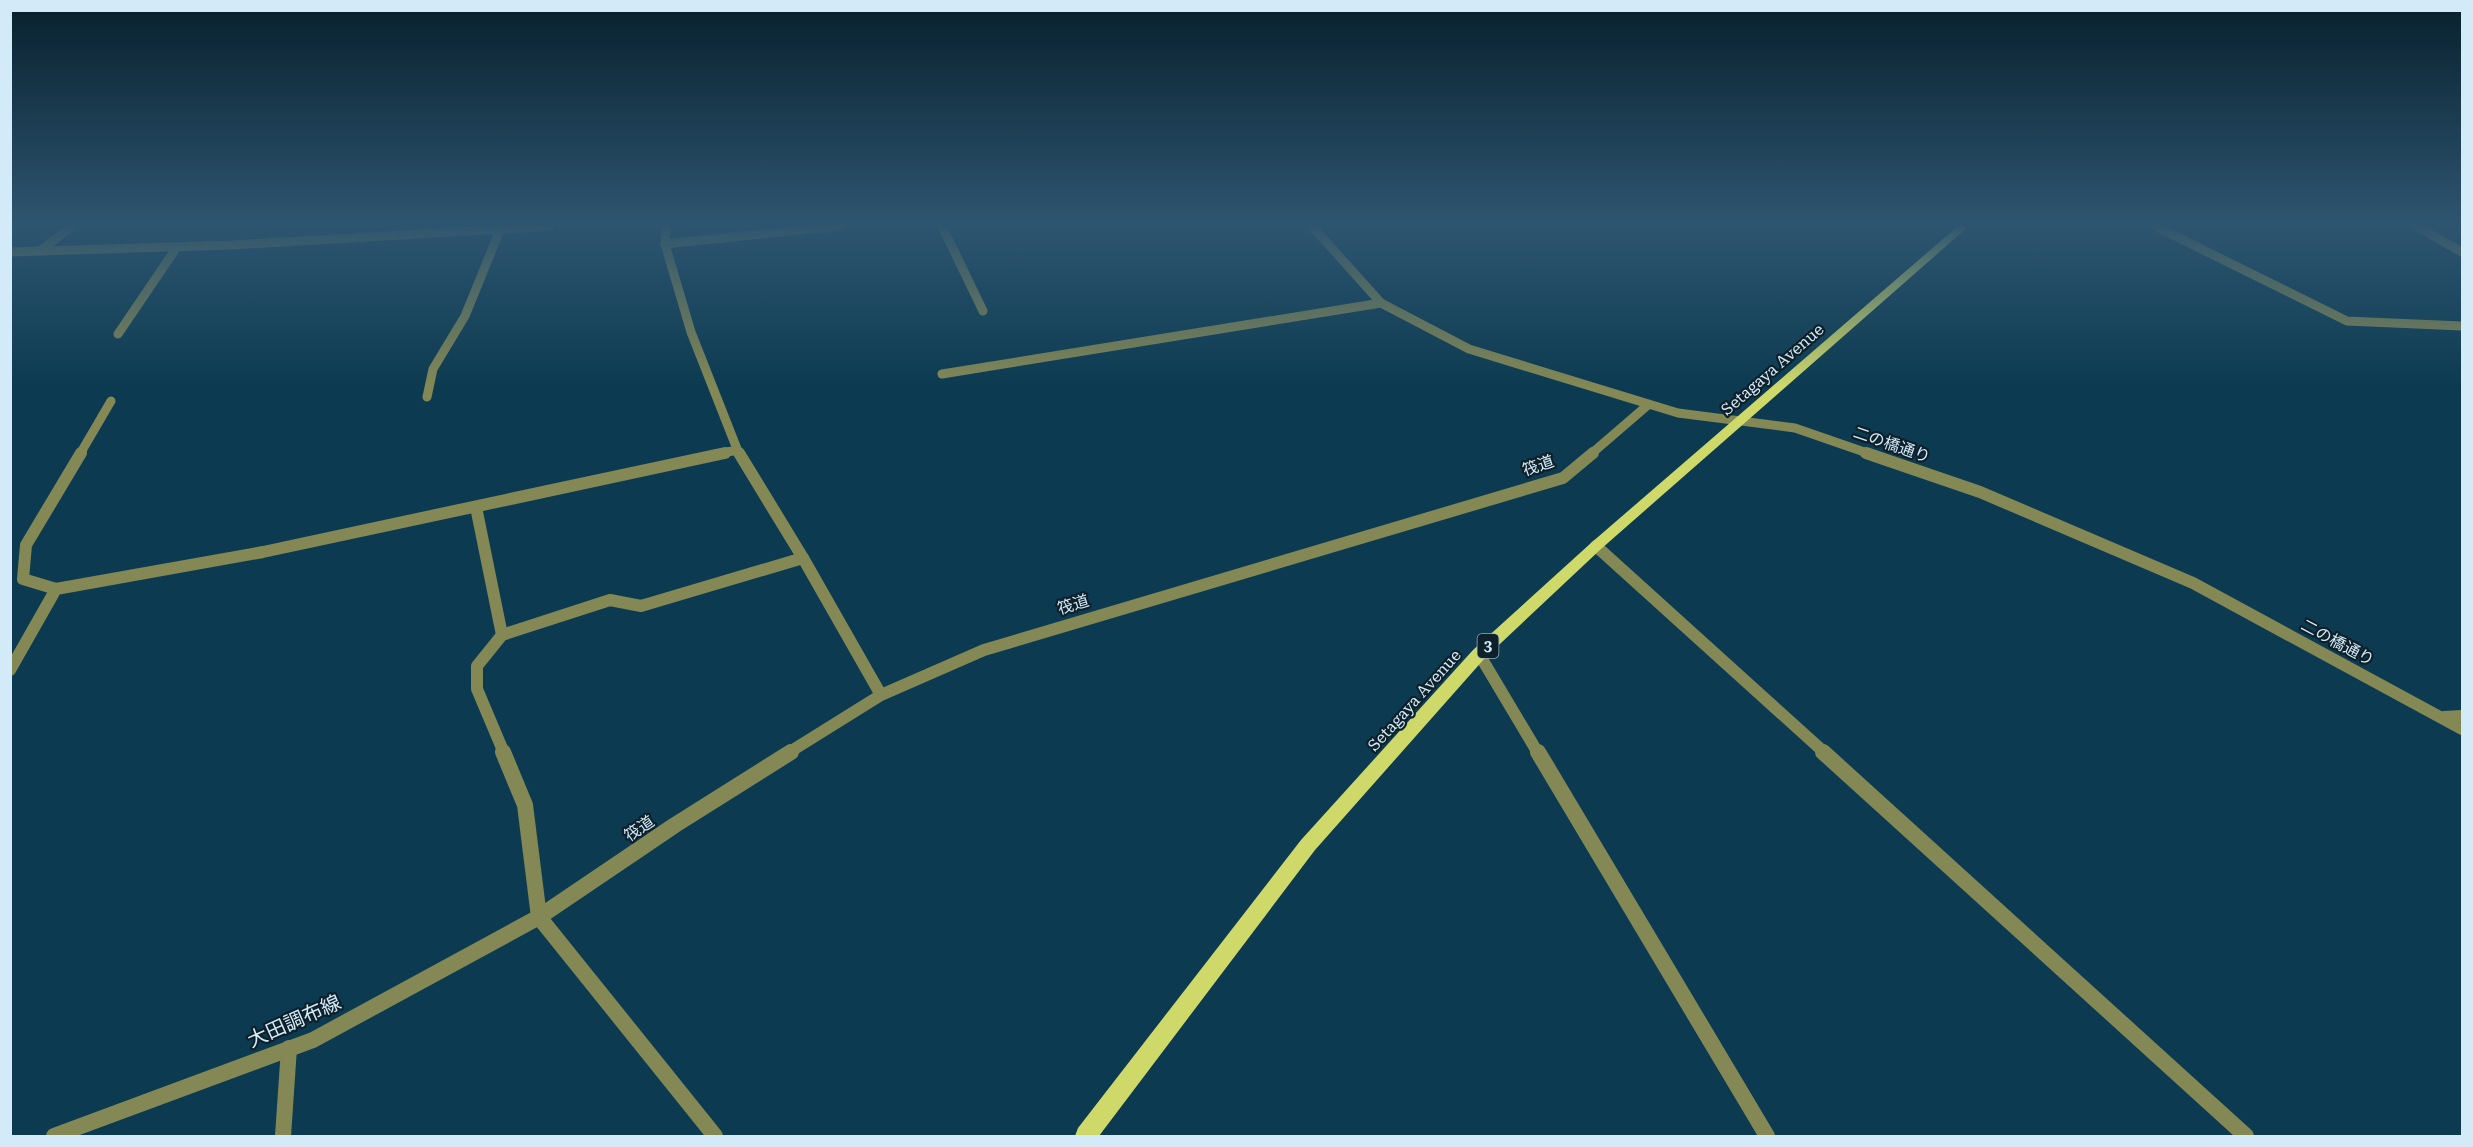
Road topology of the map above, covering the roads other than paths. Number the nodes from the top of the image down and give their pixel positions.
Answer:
1 (155, 280) edge
2 (480, 280) edge
3 (676, 280) edge
4 (968, 280) edge
5 (1360, 280) edge
6 (1902, 280) edge
7 (2263, 280) edge
8 (1381, 303) junction
9 (983, 310) dead end
10 (2463, 326) edge
11 (118, 334) dead end
12 (942, 374) dead end
13 (427, 398) dead end
14 (111, 401) dead end
15 (1649, 404) junction
16 (1738, 422) junction
17 (737, 450) junction
18 (476, 507) junction
19 (1596, 546) junction
20 (803, 558) junction
21 (56, 589) junction
22 (502, 635) junction
23 (1479, 654) junction
24 (10, 670) edge
25 (881, 695) junction
26 (2463, 716) edge
27 (2444, 717) junction
28 (2463, 729) edge
29 (539, 917) junction
30 (289, 1048) junction
31 (54, 1137) edge
32 (283, 1137) edge
33 (715, 1137) edge
34 (1086, 1137) edge
35 (1767, 1137) edge
36 (2246, 1137) edge

1 - 11 street
2 - 13 street
3 - 17 street
4 - 9 street
5 - 8 street, 二の橋通り
6 - 16 main road, Setagaya Avenue / 3
7 - 10 street
8 - 12 street
8 - 15 street, 二の橋通り
14 - 21 street
15 - 16 street, 二の橋通り
15 - 25 street, 筏道
16 - 19 main road, Setagaya Avenue / 3
16 - 27 street, 二の橋通り
17 - 18 street
17 - 20 street
18 - 21 street
18 - 22 street
19 - 23 main road, Setagaya Avenue / 3
19 - 36 street
20 - 22 street
20 - 25 street
21 - 24 street
22 - 29 street
23 - 34 main road, Setagaya Avenue / 3
23 - 35 street
25 - 29 street, 筏道
26 - 27 street
27 - 28 street, 二の橋通り
29 - 30 street, 大田調布線
29 - 33 street
30 - 31 street, 大田調布線
30 - 32 street

